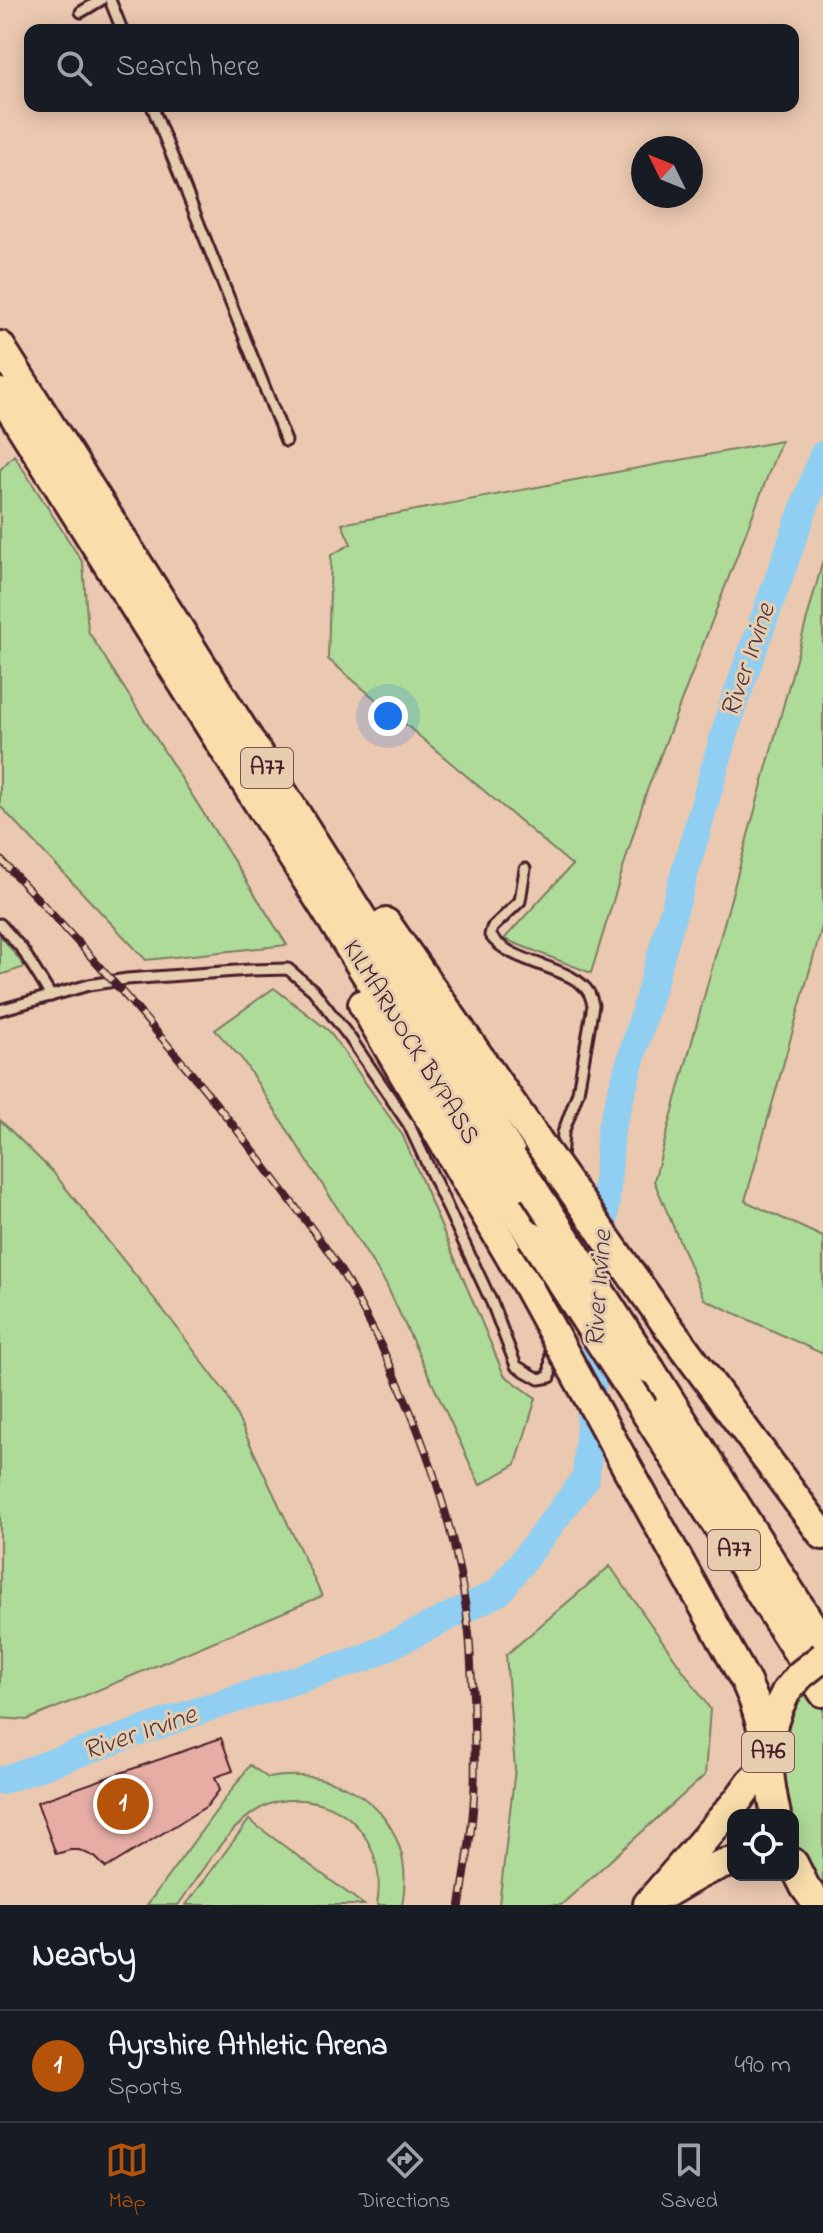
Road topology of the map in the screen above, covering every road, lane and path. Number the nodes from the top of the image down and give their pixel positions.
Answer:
1 (101, 0) edge
2 (110, 0) edge
3 (81, 12) dead end
4 (120, 24) edge
5 (154, 112) edge
6 (0, 346) edge
7 (0, 393) edge
8 (286, 441) dead end
9 (140, 591) junction
10 (525, 869) dead end
11 (0, 924) edge
12 (51, 996) junction
13 (0, 1010) edge
14 (547, 1192) junction
15 (559, 1209) dead end
16 (545, 1238) junction
17 (556, 1255) dead end
18 (541, 1286) junction
19 (553, 1316) dead end
20 (823, 1535) edge
21 (823, 1644) edge
22 (823, 1657) edge
23 (823, 1692) edge
24 (768, 1757) junction
25 (775, 1809) edge
26 (727, 1863) edge
27 (647, 1905) edge

1 - 3 lane
2 - 4 lane
5 - 8 lane
6 - 9 main road, KILMARNOCK BYPASS / A77
7 - 9 main road, KILMARNOCK BYPASS / A77
9 - 14 main road, KILMARNOCK BYPASS / A77
9 - 16 main road, KILMARNOCK BYPASS / A77
9 - 18 main road, A77
9 - 20 main road, A77, bridge
10 - 14 lane
11 - 12 lane
12 - 13 lane
12 - 19 lane
14 - 21 main road, KILMARNOCK BYPASS / A77, bridge
15 - 16 lane
16 - 23 main road, KILMARNOCK BYPASS / A77, bridge
17 - 18 lane
18 - 24 main road, A77, bridge
22 - 24 main road, A76, bridge
24 - 25 main road, A76
24 - 27 main road
26 - 27 main road

